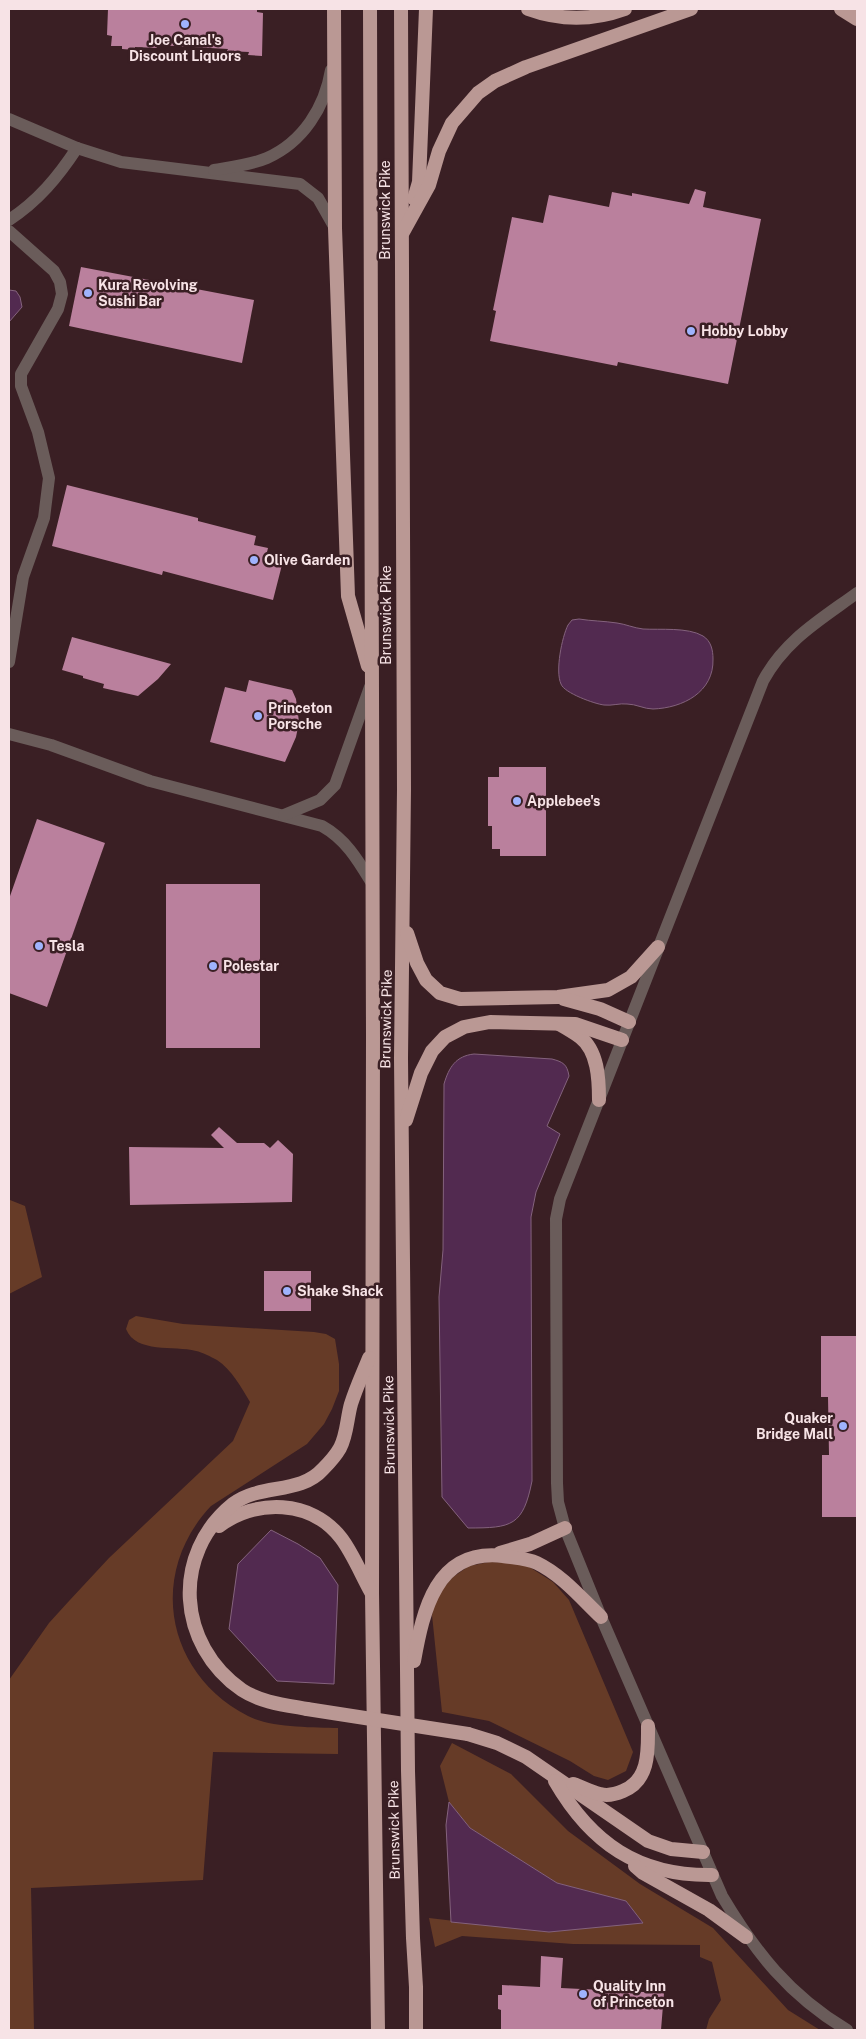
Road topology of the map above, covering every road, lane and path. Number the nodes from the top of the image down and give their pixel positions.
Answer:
1 (334, 9) edge
2 (370, 9) edge
3 (401, 9) edge
4 (426, 9) edge
5 (528, 9) edge
6 (625, 9) edge
7 (691, 9) edge
8 (841, 9) edge
9 (857, 19) edge
10 (334, 52) junction
11 (9, 119) edge
12 (77, 148) junction
13 (202, 172) junction
14 (9, 220) edge
15 (335, 228) junction
16 (9, 231) edge
17 (402, 235) junction
18 (857, 593) edge
19 (9, 662) edge
20 (372, 681) junction
21 (9, 734) edge
22 (284, 816) junction
23 (373, 886) junction
24 (403, 913) junction
25 (658, 947) junction
26 (558, 997) junction
27 (556, 1022) junction
28 (629, 1022) junction
29 (622, 1040) junction
30 (599, 1100) junction
31 (402, 1131) junction
32 (373, 1348) junction
33 (565, 1528) junction
34 (201, 1544) junction
35 (494, 1555) junction
36 (372, 1593) junction
37 (601, 1617) junction
38 (408, 1692) junction
39 (648, 1726) junction
40 (552, 1776) junction
41 (613, 1848) junction
42 (702, 1852) junction
43 (712, 1875) junction
44 (746, 1937) junction
45 (378, 2030) edge
46 (416, 2030) edge
47 (847, 2030) edge

1 - 10 highway
2 - 20 highway, Brunswick Pike
3 - 17 highway, Brunswick Pike
4 - 17 highway
5 - 6 highway
7 - 17 highway
8 - 9 highway
10 - 13 street
10 - 15 highway
11 - 12 street
12 - 13 street
12 - 14 street
13 - 15 street
15 - 20 highway
16 - 19 street
17 - 24 highway, Brunswick Pike
18 - 25 street
20 - 22 street
20 - 23 highway, Brunswick Pike
21 - 22 street
22 - 23 street
23 - 32 highway, Brunswick Pike
24 - 26 highway
24 - 31 highway, Brunswick Pike
25 - 26 highway
25 - 28 street
26 - 28 highway
27 - 29 highway
27 - 30 highway
27 - 31 highway
28 - 29 street
29 - 30 street
30 - 33 street
31 - 38 highway, Brunswick Pike
32 - 34 highway
32 - 36 highway, Brunswick Pike
33 - 35 highway
33 - 37 street
34 - 36 highway
34 - 40 highway, bridge
35 - 37 highway
35 - 38 highway
36 - 45 highway, Brunswick Pike
37 - 39 street
38 - 46 highway, Brunswick Pike
39 - 40 highway
39 - 42 street
40 - 41 highway
40 - 42 highway
41 - 43 highway
41 - 44 highway
42 - 43 street
43 - 44 street
44 - 47 street

